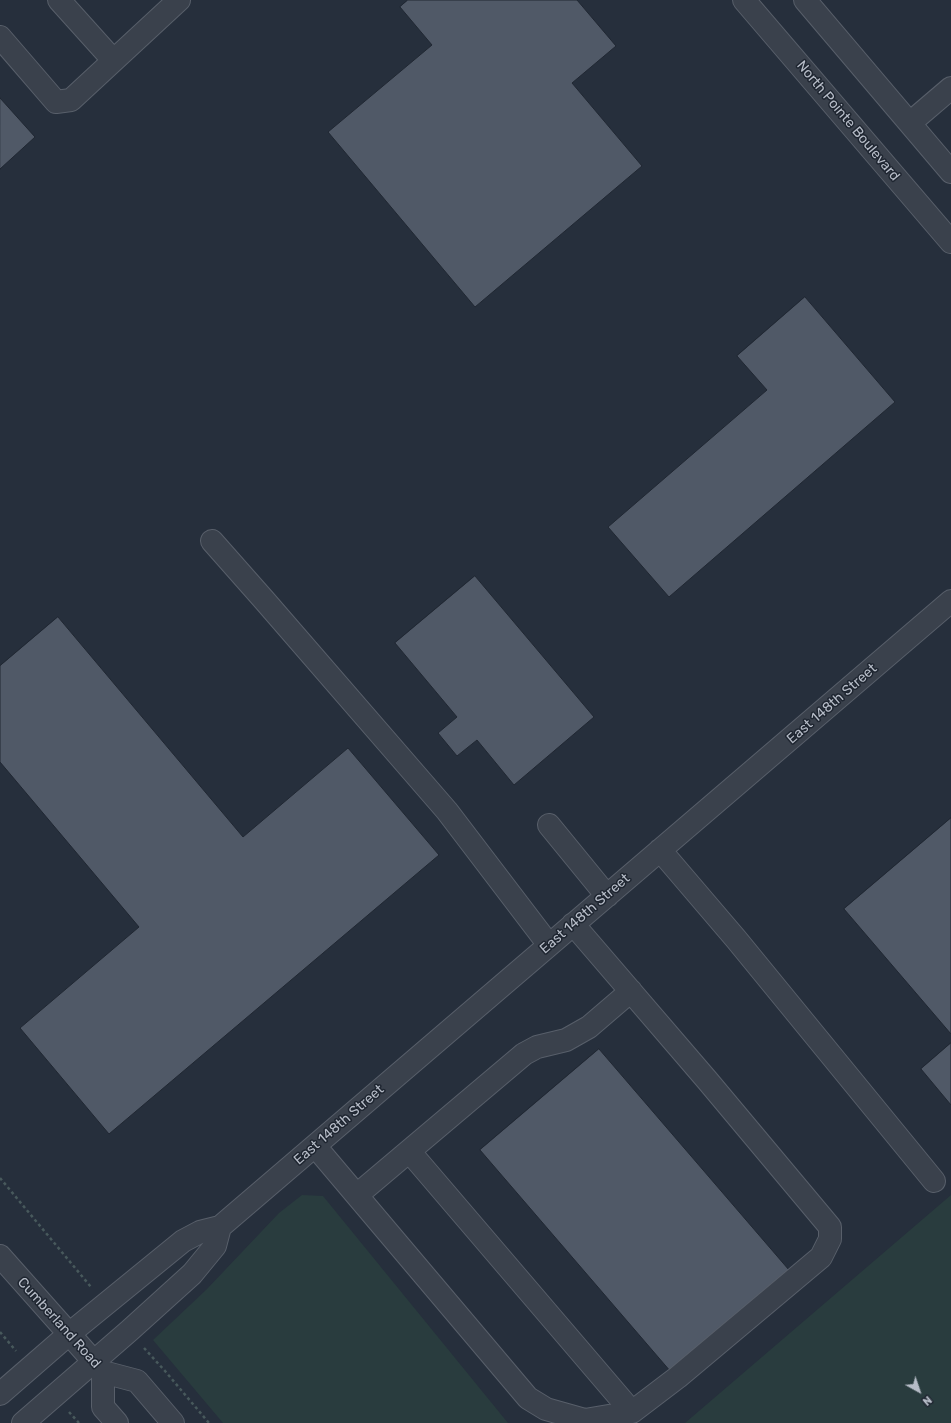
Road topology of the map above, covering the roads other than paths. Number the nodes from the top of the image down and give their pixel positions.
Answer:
1 (59, 0) edge
2 (179, 0) edge
3 (744, 0) edge
4 (805, 0) edge
5 (0, 37) edge
6 (113, 60) junction
7 (951, 88) edge
8 (910, 123) junction
9 (951, 172) edge
10 (951, 242) edge
11 (212, 541) dead end
12 (951, 601) edge
13 (549, 825) dead end
14 (660, 850) junction
15 (607, 896) junction
16 (573, 924) junction
17 (549, 945) junction
18 (631, 991) junction
19 (315, 1146) junction
20 (409, 1151) junction
21 (934, 1181) dead end
22 (356, 1195) junction
23 (220, 1227) junction
24 (0, 1256) edge
25 (69, 1334) junction
26 (98, 1367) junction
27 (0, 1394) edge
28 (632, 1412) junction
29 (23, 1423) edge
30 (117, 1423) edge
31 (173, 1423) edge

1 - 6 street
2 - 6 street
3 - 10 street, North Pointe Boulevard
4 - 8 street
5 - 6 street
7 - 8 street
8 - 9 street
11 - 17 street
12 - 14 street, East 148th Street
13 - 15 street
14 - 15 street, East 148th Street
14 - 21 street
15 - 16 street, East 148th Street
16 - 17 street, East 148th Street
16 - 18 street
17 - 19 street, East 148th Street
18 - 20 street
18 - 28 street
19 - 22 street
19 - 23 street, East 148th Street
20 - 22 street
20 - 28 street
22 - 28 street
23 - 25 street, East 148th Street
23 - 26 street
24 - 25 street, Cumberland Road
25 - 26 street, Cumberland Road
25 - 27 street, East 148th Street
26 - 29 street
26 - 30 street, Cumberland Road
26 - 31 street, Cumberland Road

